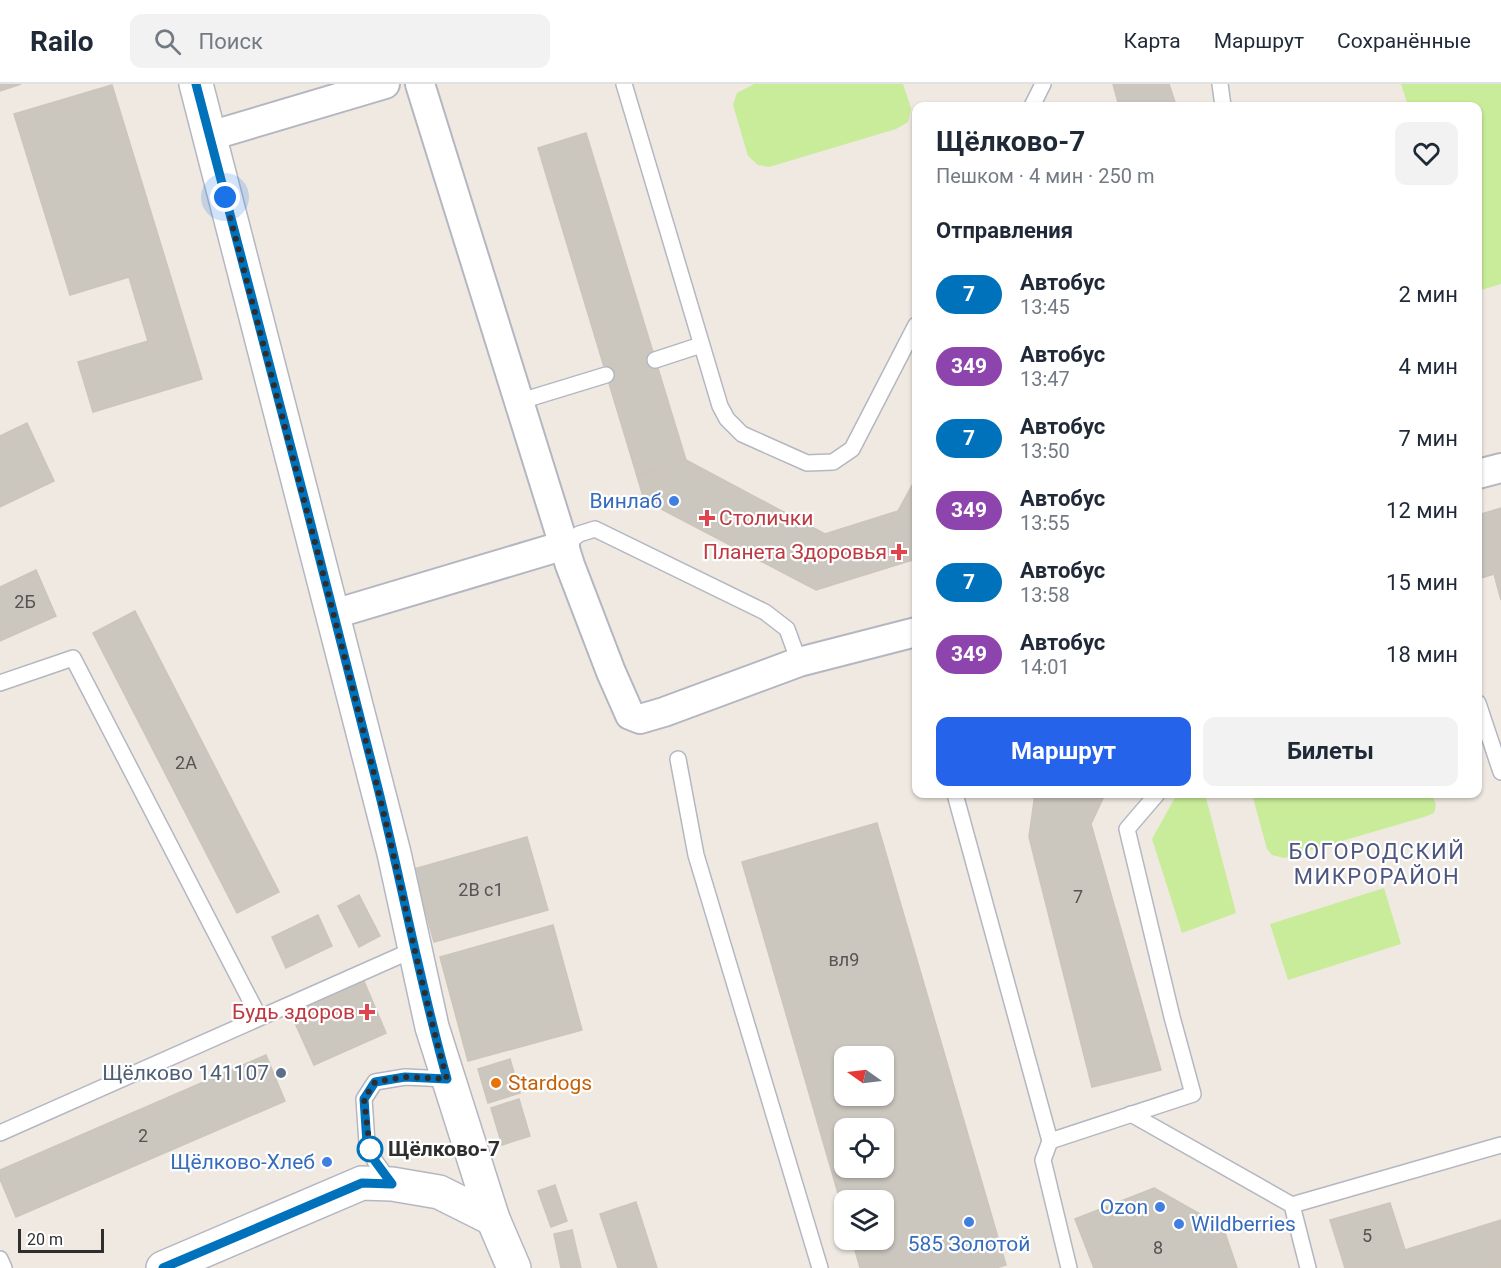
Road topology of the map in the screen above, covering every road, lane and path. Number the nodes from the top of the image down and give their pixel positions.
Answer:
1 (196, 84) edge
2 (385, 84) edge
3 (420, 84) edge
4 (624, 84) edge
5 (1043, 84) edge
6 (1220, 84) edge
7 (1034, 102) edge
8 (1222, 102) edge
9 (210, 136) junction
10 (912, 334) edge
11 (701, 345) junction
12 (655, 360) dead end
13 (606, 375) dead end
14 (521, 401) junction
15 (1501, 468) edge
16 (1482, 473) edge
17 (565, 545) junction
18 (334, 614) junction
19 (912, 633) edge
20 (799, 662) junction
21 (0, 683) edge
22 (1482, 715) edge
23 (678, 759) dead end
24 (1501, 772) edge
25 (956, 798) edge
26 (1154, 798) edge
27 (415, 949) junction
28 (259, 1017) junction
29 (447, 1079) junction
30 (1131, 1114) junction
31 (0, 1133) edge
32 (1050, 1141) junction
33 (1501, 1145) edge
34 (392, 1184) junction
35 (1292, 1204) junction
36 (492, 1219) junction
37 (0, 1259) edge
38 (4, 1268) edge
39 (163, 1268) edge
40 (514, 1268) edge
41 (820, 1268) edge
42 (1069, 1268) edge
43 (1308, 1268) edge

1 - 9 street
2 - 9 street
3 - 14 street
4 - 11 lane
5 - 7 lane
6 - 8 lane
9 - 18 street
10 - 11 lane
11 - 12 lane
13 - 14 lane
14 - 17 street
15 - 16 street
17 - 18 street
17 - 20 lane
17 - 20 street
18 - 27 street
19 - 20 street
21 - 28 lane
22 - 24 lane
23 - 41 lane
25 - 32 lane
26 - 30 lane
27 - 28 lane
27 - 29 street
28 - 31 lane
29 - 34 lane
29 - 36 street
30 - 32 lane
30 - 35 lane
32 - 42 lane
33 - 35 lane
34 - 36 street
34 - 39 street
35 - 43 lane
36 - 40 street
37 - 38 lane

